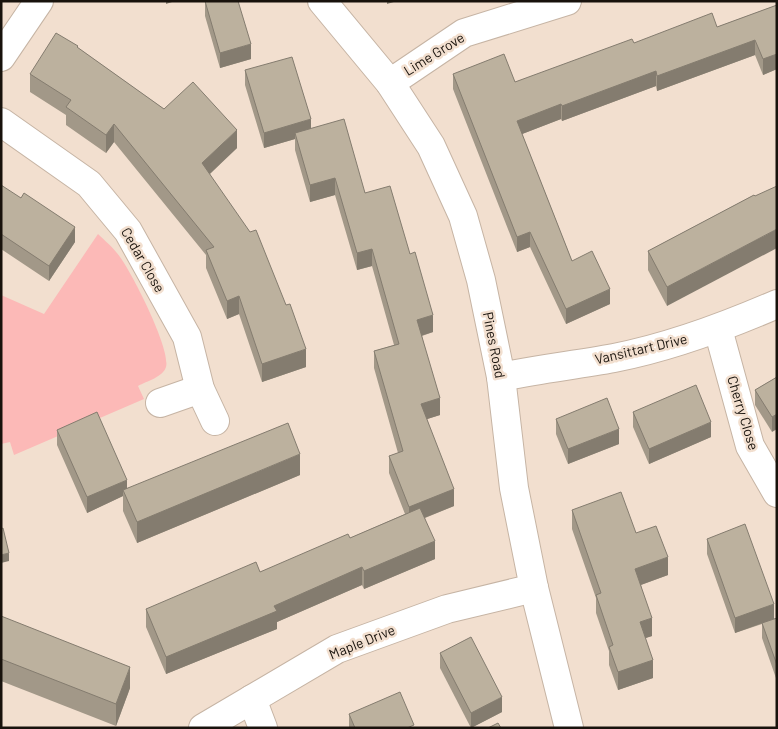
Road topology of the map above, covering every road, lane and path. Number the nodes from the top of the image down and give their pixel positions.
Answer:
1 (39, 1) edge
2 (322, 1) edge
3 (567, 1) edge
4 (1, 56) edge
5 (390, 83) junction
6 (1, 122) edge
7 (777, 304) edge
8 (718, 329) junction
9 (501, 377) junction
10 (200, 389) junction
11 (160, 403) dead end
12 (215, 421) dead end
13 (777, 493) edge
14 (534, 588) junction
15 (252, 699) junction
16 (203, 728) edge
17 (263, 728) edge
18 (569, 728) edge

1 - 4 street
2 - 5 street, Pines Road
3 - 5 street, Lime Grove
5 - 9 street, Pines Road
6 - 10 street, Cedar Close
7 - 8 street, Vansittart Drive
8 - 9 street, Vansittart Drive
8 - 13 street, Cherry Close
9 - 14 street, Pines Road
10 - 11 street
10 - 12 street, Cedar Close
14 - 15 street, Maple Drive
14 - 18 street, Pines Road
15 - 16 street, Maple Drive
15 - 17 street

